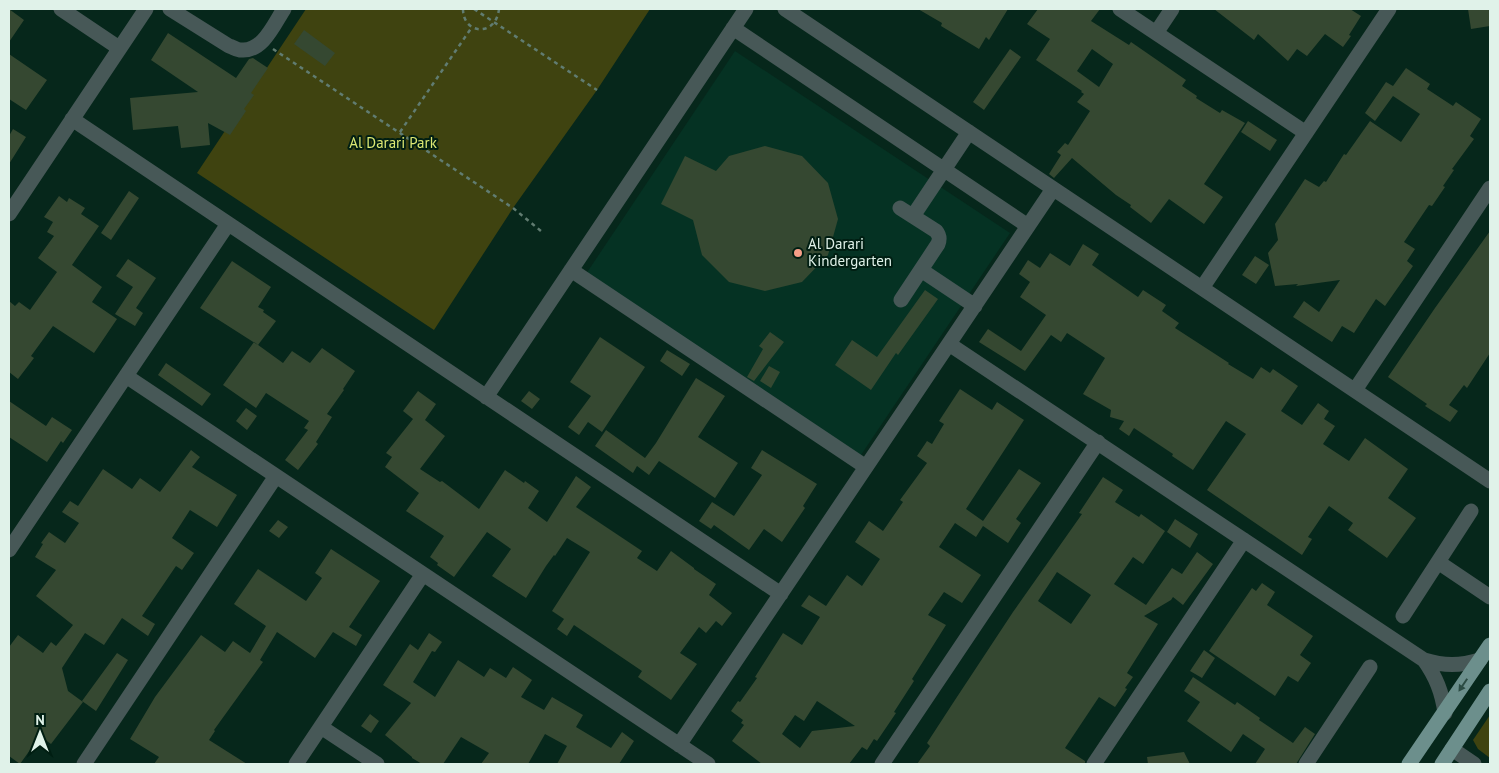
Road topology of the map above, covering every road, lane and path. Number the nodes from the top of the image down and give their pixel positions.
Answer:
1 (61, 9) edge
2 (146, 9) edge
3 (170, 9) edge
4 (284, 9) edge
5 (463, 9) edge
6 (474, 9) edge
7 (499, 9) edge
8 (746, 9) edge
9 (785, 9) edge
10 (1120, 9) edge
11 (1172, 9) edge
12 (1389, 9) edge
13 (494, 22) junction
14 (472, 27) junction
15 (733, 28) junction
16 (1156, 33) junction
17 (260, 44) junction
18 (119, 48) junction
19 (597, 90) dead end
20 (72, 119) junction
21 (400, 132) junction
22 (969, 132) junction
23 (1306, 134) junction
24 (944, 169) junction
25 (1490, 188) edge
26 (1053, 189) junction
27 (9, 214) edge
28 (228, 224) junction
29 (1028, 226) junction
30 (541, 231) dead end
31 (571, 270) junction
32 (921, 270) junction
33 (1202, 288) junction
34 (902, 300) dead end
35 (975, 306) junction
36 (950, 344) junction
37 (126, 376) junction
38 (1355, 390) junction
39 (486, 397) junction
40 (1098, 442) junction
41 (866, 467) junction
42 (276, 476) junction
43 (1490, 481) edge
44 (1471, 511) dead end
45 (1244, 540) junction
46 (9, 550) edge
47 (1438, 562) junction
48 (423, 574) junction
49 (781, 594) junction
50 (1490, 597) edge
51 (1403, 616) dead end
52 (1490, 645) edge
53 (1424, 660) junction
54 (1480, 660) junction
55 (1370, 667) dead end
56 (1490, 691) edge
57 (1445, 712) junction
58 (321, 727) junction
59 (679, 745) junction
60 (1452, 749) junction
61 (84, 764) edge
62 (296, 764) edge
63 (377, 764) edge
64 (708, 764) edge
65 (882, 764) edge
66 (1094, 764) edge
67 (1306, 764) edge
68 (1409, 764) edge
69 (1442, 764) edge
70 (1474, 764) edge

1 - 18 street
2 - 18 street
3 - 17 street
4 - 17 street
5 - 14 path
6 - 13 path
7 - 13 path
8 - 15 street
9 - 22 street
10 - 16 street
11 - 16 street
12 - 23 street
13 - 14 path
13 - 19 path
14 - 21 path
15 - 24 street
15 - 31 street
16 - 23 street
17 - 21 path
18 - 20 street
20 - 27 street
20 - 28 street
21 - 30 path
22 - 24 street
22 - 26 street
23 - 33 street
24 - 29 street
24 - 32 street
25 - 38 street
26 - 29 street
26 - 33 street
28 - 37 street
28 - 39 street
29 - 35 street
31 - 39 street
31 - 41 street
32 - 34 street
32 - 35 street
33 - 38 street
35 - 36 street
36 - 40 street
36 - 41 street
37 - 42 street
37 - 46 street
38 - 43 street
39 - 49 street
40 - 45 street
40 - 65 street
41 - 49 street
42 - 48 street
42 - 61 street
44 - 47 street
45 - 53 street
45 - 66 street
47 - 50 street
47 - 51 street
48 - 58 street
48 - 59 street
49 - 59 street
52 - 54 main road
53 - 54 street
53 - 57 street
54 -> 57 main road
55 - 67 street
56 - 60 main road
57 - 68 main road
58 - 62 street
58 - 63 street
59 - 64 street
60 - 69 main road
60 - 70 street

